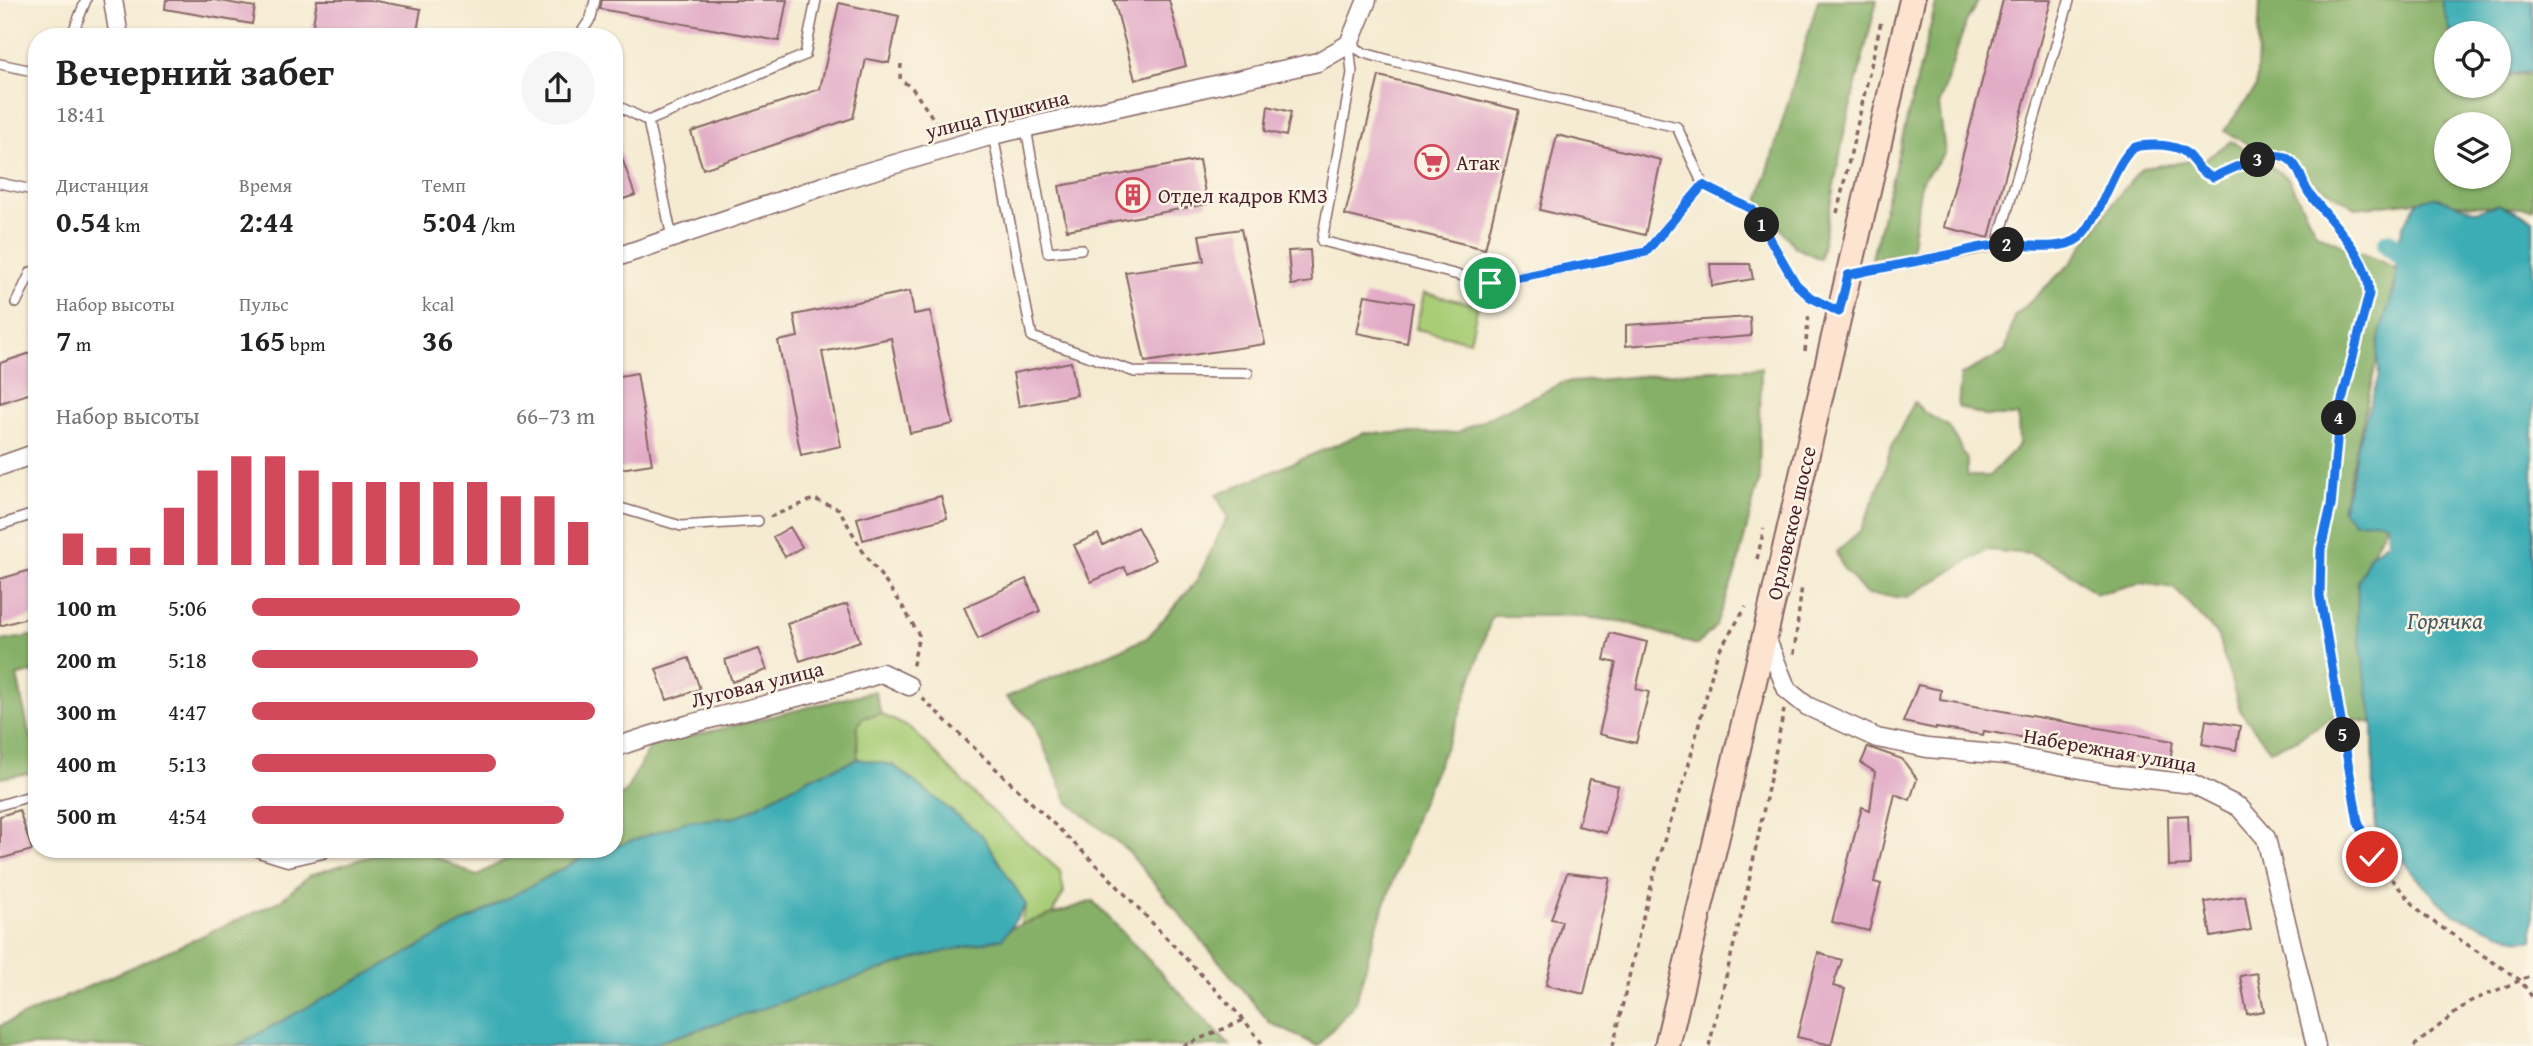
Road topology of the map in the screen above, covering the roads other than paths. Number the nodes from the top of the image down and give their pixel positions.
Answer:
1 (86, 0) edge
2 (113, 0) edge
3 (594, 0) edge
4 (816, 0) edge
5 (1367, 0) edge
6 (1912, 0) edge
7 (2069, 1) edge
8 (75, 28) edge
9 (118, 28) edge
10 (584, 28) edge
11 (1349, 44) junction
12 (0, 64) edge
13 (28, 70) edge
14 (623, 108) edge
15 (648, 121) junction
16 (1026, 128) junction
17 (993, 135) junction
18 (0, 183) edge
19 (1703, 185) junction
20 (28, 189) edge
21 (672, 238) junction
22 (1081, 249) dead end
23 (623, 255) edge
24 (1848, 275) junction
25 (28, 278) edge
26 (16, 303) dead end
27 (1839, 312) junction
28 (1248, 373) dead end
29 (28, 456) edge
30 (0, 466) edge
31 (623, 509) edge
32 (28, 516) edge
33 (758, 521) road end
34 (0, 525) edge
35 (1766, 635) junction
36 (909, 686) road end
37 (623, 744) edge
38 (28, 797) edge
39 (0, 805) edge
40 (1667, 1046) edge
41 (2316, 1046) edge

1 - 8 lane
2 - 9 street
3 - 10 lane
4 - 15 lane
5 - 11 street
6 - 24 main road, Орловское шоссе
7 - 24 lane
11 - 16 street, улица Пушкина
11 - 19 lane
11 - 19 lane
12 - 13 lane
14 - 15 lane
15 - 21 lane
16 - 17 street, улица Пушкина
16 - 22 lane
17 - 21 street, улица Пушкина
17 - 28 lane
18 - 20 lane
19 - 27 lane
21 - 23 street, улица Пушкина
24 - 27 main road, Орловское шоссе
25 - 26 lane
27 - 35 main road, Орловское шоссе
29 - 30 street
31 - 33 lane
32 - 34 lane
35 - 40 main road, Орловское шоссе
35 - 41 street, Набережная улица
36 - 37 street, Луговая улица
38 - 39 lane

